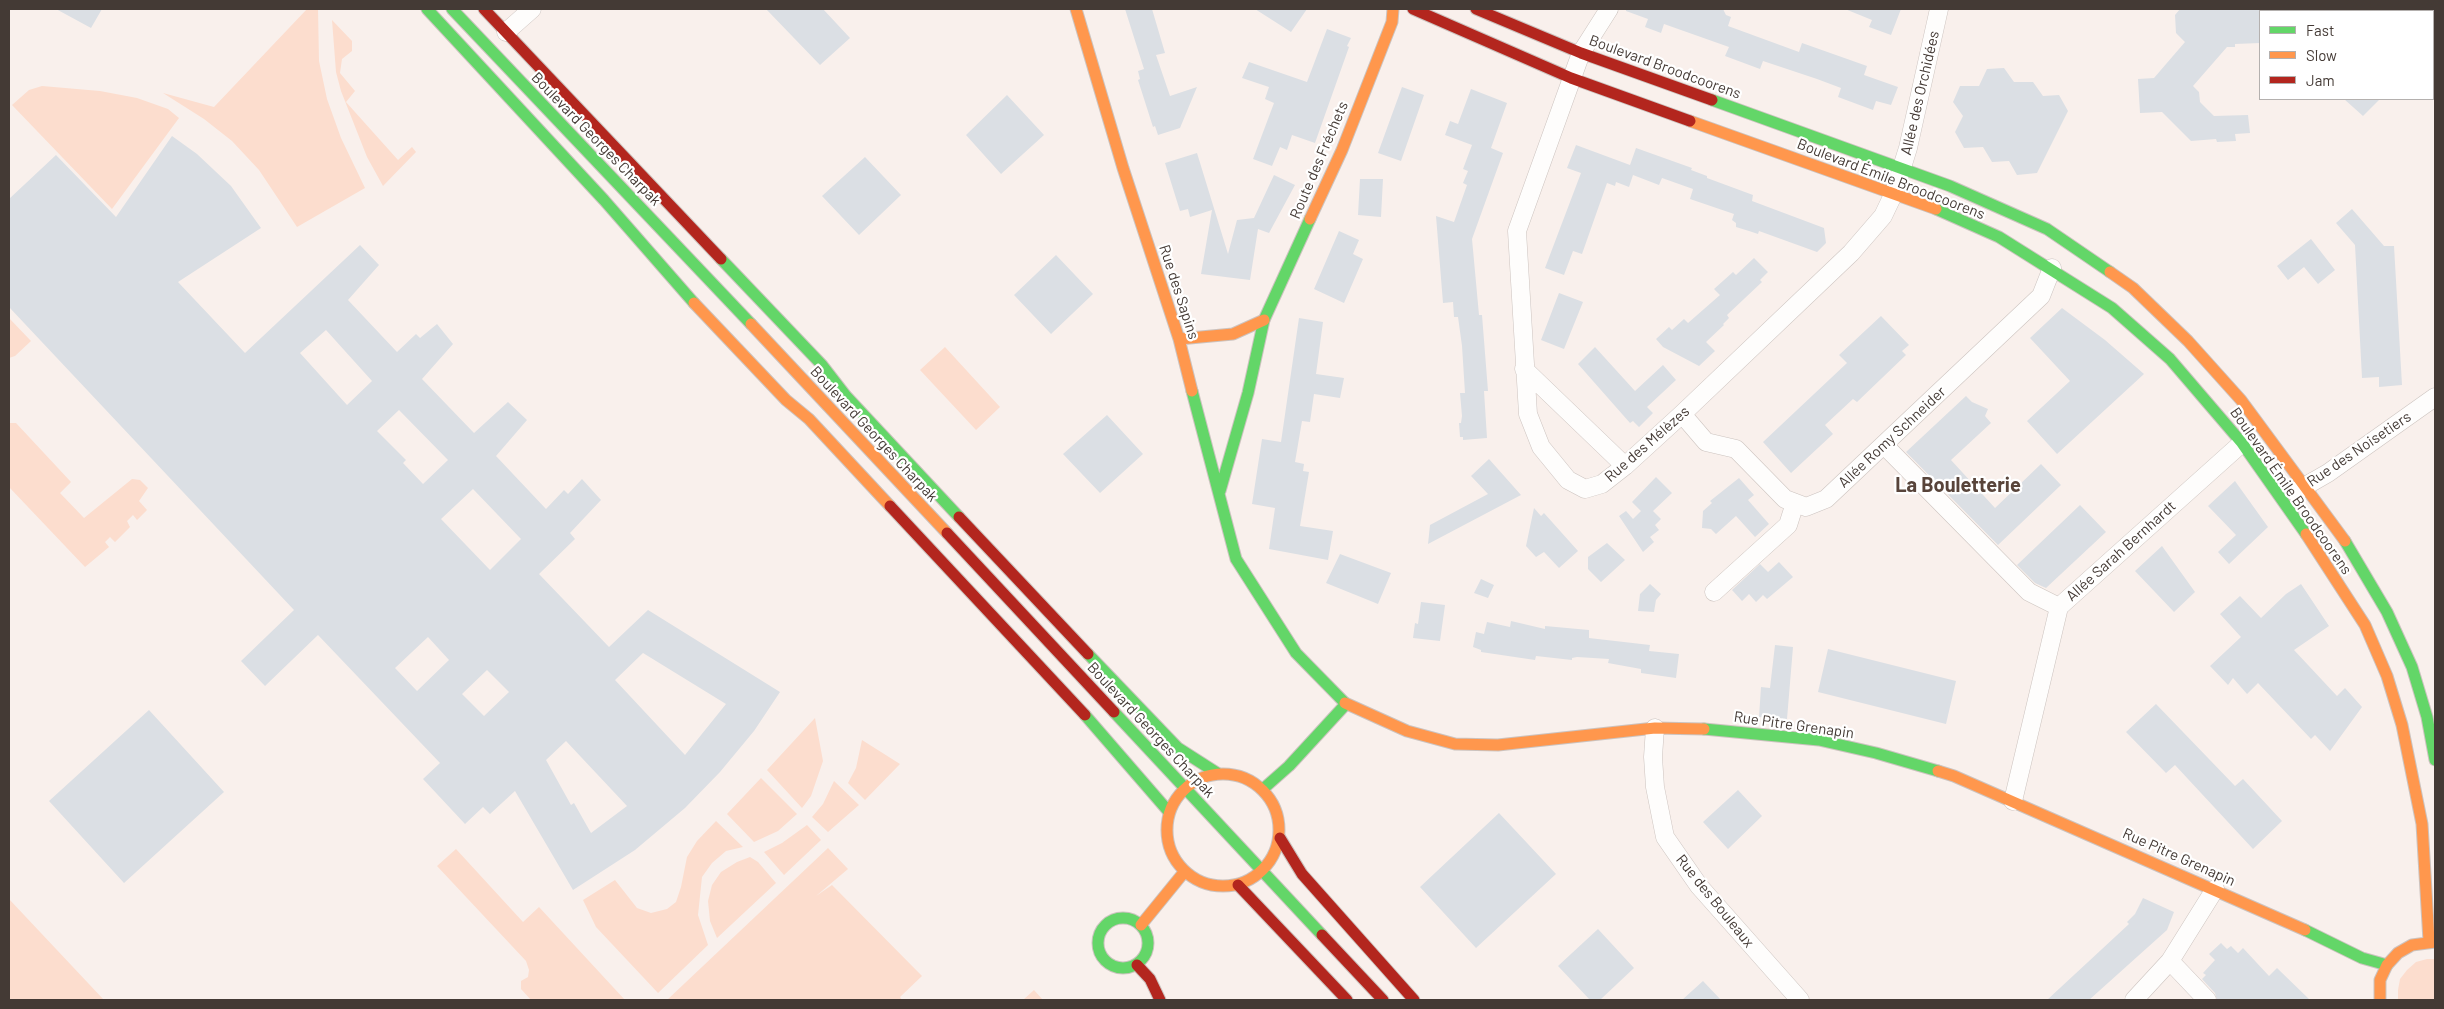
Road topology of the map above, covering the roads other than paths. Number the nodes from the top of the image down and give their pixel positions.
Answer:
1 (427, 9) edge
2 (452, 9) edge
3 (484, 9) edge
4 (532, 9) edge
5 (1076, 9) edge
6 (1393, 9) edge
7 (1413, 9) edge
8 (1476, 9) edge
9 (1609, 9) edge
10 (1938, 9) edge
11 (506, 32) junction
12 (1581, 53) junction
13 (1571, 78) junction
14 (1846, 149) joint
15 (1902, 169) junction
16 (1892, 199) junction
17 (2052, 268) junction
18 (1264, 320) junction
19 (1179, 339) junction
20 (1524, 369) junction
21 (2435, 397) edge
22 (1682, 414) junction
23 (1235, 434) junction
24 (1205, 439) junction
25 (2242, 443) junction
26 (1884, 445) junction
27 (1625, 466) junction
28 (2306, 485) junction
29 (1219, 494) junction
30 (2284, 501) junction
31 (1795, 503) junction
32 (1250, 585) joint
33 (1714, 592) dead end
34 (2059, 607) junction
35 (1346, 704) junction
36 (1655, 728) junction
37 (2435, 760) edge
38 (1218, 773) junction
39 (1185, 788) junction
40 (1263, 789) junction
41 (2013, 801) junction
42 (1169, 812) junction
43 (1280, 838) junction
44 (1184, 871) junction
45 (1262, 871) junction
46 (1238, 885) junction
47 (2215, 889) junction
48 (1142, 925) junction
49 (2432, 942) edge
50 (2170, 961) junction
51 (1136, 965) junction
52 (2387, 965) junction
53 (1160, 1000) edge
54 (1347, 1000) edge
55 (1383, 1000) edge
56 (1414, 1000) edge
57 (1800, 1000) edge
58 (2134, 1000) edge
59 (2207, 1000) edge
60 (2380, 1000) edge

1 - 42 street
2 - 39 street, Boulevard Georges Charpak
3 - 11 street, Boulevard Georges Charpak
4 - 11 street
5 - 19 street, Rue des Sapins
6 - 18 street, Route des Fréchets
7 - 13 street, Boulevard Émile Broodcoorens
8 - 12 street, Boulevard Broodcoorens
9 - 12 street, Rue des Mélèzes
10 - 15 street, Allée des Orchidées
11 - 38 street, Boulevard Georges Charpak
12 - 13 street, Rue des Mélèzes
12 - 14 street, Boulevard Broodcoorens
13 - 16 street, Boulevard Émile Broodcoorens
13 - 20 street, Rue des Mélèzes
14 - 15 street, Boulevard Émile Broodcoorens
15 - 16 street, Allée des Orchidées
15 - 28 street, Boulevard Émile Broodcoorens
16 - 17 street, Boulevard Émile Broodcoorens
16 - 22 street, Rue des Mélèzes
17 - 25 street, Boulevard Émile Broodcoorens
17 - 26 street, Allée Romy Schneider
18 - 19 street
18 - 23 street, Route des Fréchets
19 - 24 street, Rue des Sapins
20 - 27 street
20 - 27 street, Rue des Mélèzes
21 - 28 street, Rue des Noisetiers
22 - 27 street, Rue des Mélèzes
22 - 31 street
23 - 24 street
23 - 29 street, Route des Fréchets
24 - 29 street, Rue des Sapins
25 - 30 street, Boulevard Émile Broodcoorens
25 - 34 street, Allée Sarah Bernhardt
26 - 31 street, Allée Romy Schneider
26 - 34 street
28 - 30 street, Rue des Noisetiers
28 - 37 street, Boulevard Émile Broodcoorens
29 - 32 street, Rue des Sapins
30 - 49 street, Boulevard Émile Broodcoorens
31 - 33 street
32 - 35 street, Rue Pitre Grenapin
34 - 41 street, Allée Sarah Bernhardt
35 - 36 street, Rue Pitre Grenapin
35 - 40 street
36 - 41 street, Rue Pitre Grenapin
36 - 57 street, Rue des Bouleaux
38 - 39 street
38 - 40 street
39 - 42 street
39 - 45 street, Boulevard Georges Charpak
40 - 43 street
41 - 47 street, Rue Pitre Grenapin
42 - 44 street
43 - 45 street
43 - 56 street
44 - 46 street
44 - 48 street
45 - 46 street
45 - 55 street, Boulevard Georges Charpak
46 - 54 street
47 - 50 street
47 - 52 street, Rue Pitre Grenapin
48 - 51 street
48 - 51 street
49 - 52 street
50 - 58 street
50 - 59 street
51 - 53 street
52 - 60 street

